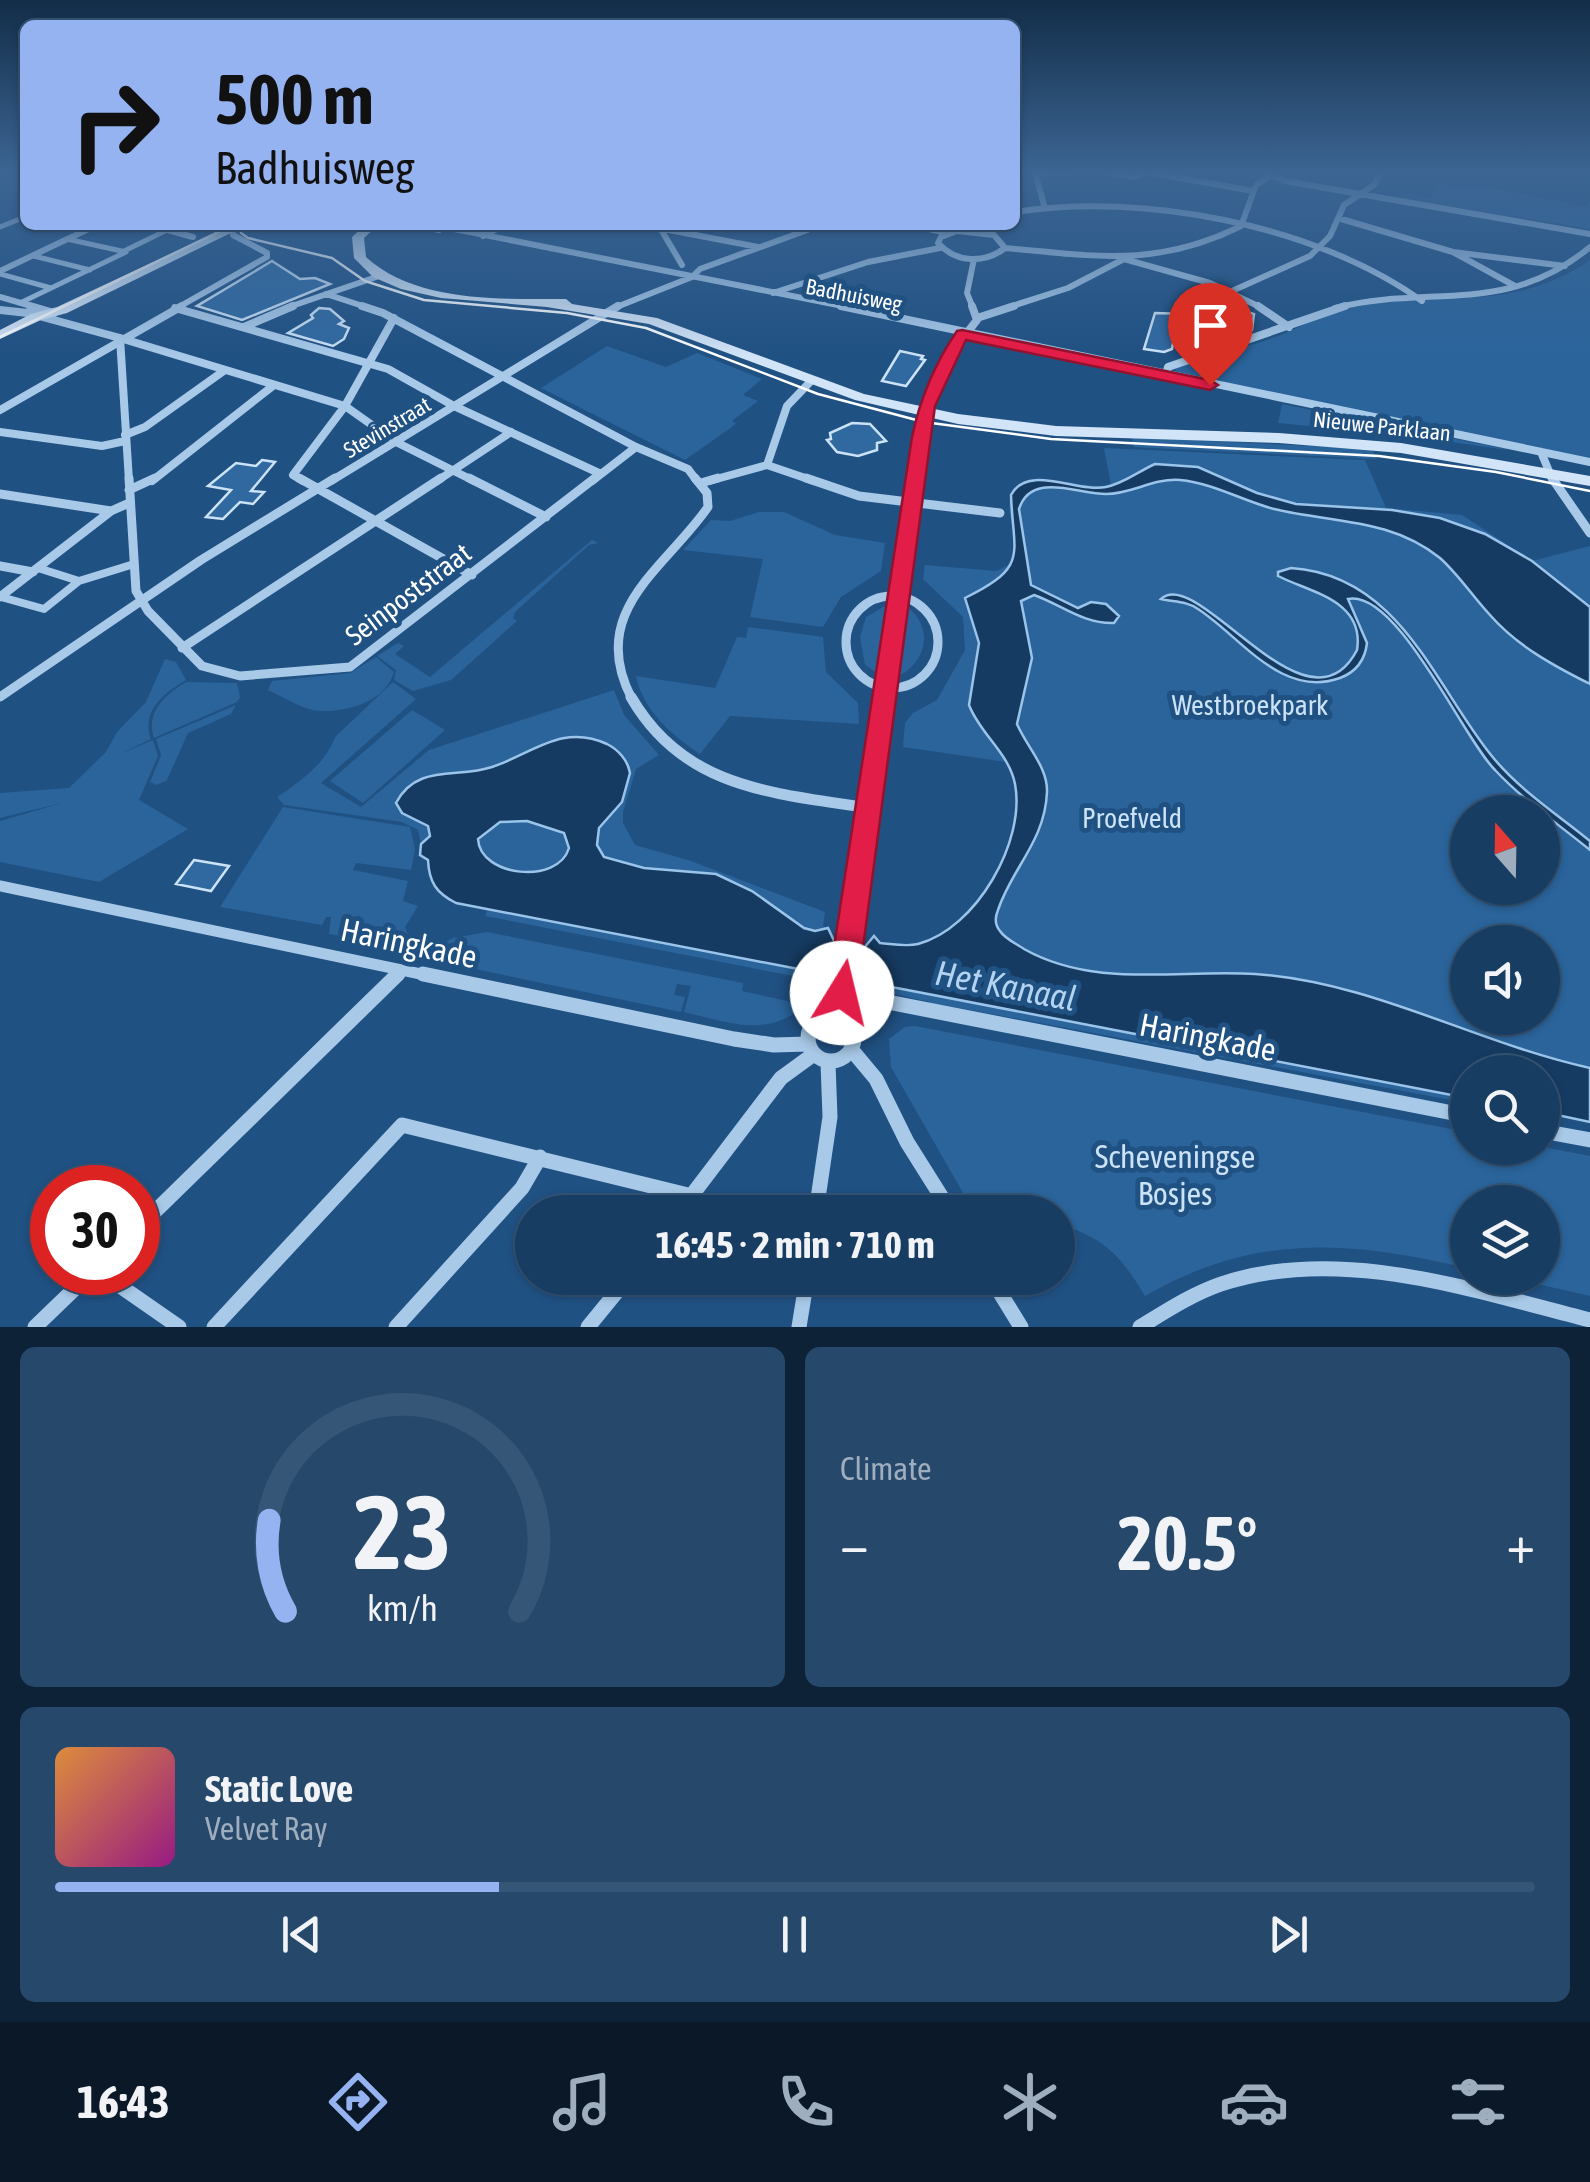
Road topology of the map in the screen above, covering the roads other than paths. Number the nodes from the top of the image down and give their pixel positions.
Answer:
1 (78, 233) edge
2 (157, 233) edge
3 (178, 233) edge
4 (206, 233) edge
5 (215, 233) edge
6 (232, 233) edge
7 (363, 233) edge
8 (371, 233) edge
9 (464, 233) edge
10 (469, 233) edge
11 (488, 233) edge
12 (663, 233) edge
13 (691, 233) edge
14 (799, 233) edge
15 (947, 233) edge
16 (987, 233) edge
17 (1227, 233) edge
18 (1263, 233) edge
19 (1328, 233) edge
20 (1388, 233) edge
21 (482, 236) junction
22 (192, 237) junction
23 (67, 238) junction
24 (759, 247) junction
25 (940, 248) junction
26 (1005, 248) junction
27 (1590, 248) edge
28 (1318, 249) junction
29 (124, 252) junction
30 (1452, 252) junction
31 (34, 256) junction
32 (974, 259) junction
33 (1124, 260) junction
34 (682, 266) junction
35 (1566, 266) junction
36 (700, 269) junction
37 (90, 270) junction
38 (0, 273) edge
39 (379, 273) junction
40 (672, 274) junction
41 (689, 278) junction
42 (1516, 286) junction
43 (51, 288) junction
44 (654, 288) junction
45 (1232, 291) junction
46 (326, 294) junction
47 (771, 294) junction
48 (0, 297) edge
49 (1422, 301) junction
50 (20, 303) junction
51 (175, 308) junction
52 (0, 310) edge
53 (612, 310) junction
54 (45, 313) junction
55 (394, 318) junction
56 (977, 318) junction
57 (1289, 326) junction
58 (244, 327) junction
59 (964, 332) junction
60 (0, 335) edge
61 (120, 338) junction
62 (370, 364) junction
63 (225, 370) junction
64 (1166, 374) junction
65 (504, 376) junction
66 (812, 380) junction
67 (274, 385) junction
68 (345, 406) junction
69 (454, 406) junction
70 (926, 409) junction
71 (0, 410) edge
72 (0, 432) edge
73 (511, 432) junction
74 (124, 438) junction
75 (396, 442) junction
76 (636, 447) junction
77 (1541, 452) junction
78 (1590, 462) edge
79 (767, 464) junction
80 (453, 470) junction
81 (1546, 471) junction
82 (601, 474) junction
83 (1590, 481) edge
84 (701, 483) junction
85 (129, 490) junction
86 (317, 490) junction
87 (0, 494) edge
88 (912, 501) junction
89 (130, 503) junction
90 (112, 511) junction
91 (1000, 513) dead end
92 (546, 516) junction
93 (374, 522) junction
94 (1590, 533) edge
95 (134, 564) junction
96 (0, 566) edge
97 (35, 570) junction
98 (472, 574) junction
99 (79, 581) junction
100 (897, 594) junction
101 (0, 597) edge
102 (141, 600) junction
103 (182, 648) junction
104 (883, 690) junction
105 (0, 697) edge
106 (869, 808) junction
107 (0, 886) edge
108 (402, 970) junction
109 (843, 987) junction
110 (837, 1014) junction
111 (851, 1049) junction
112 (817, 1054) junction
113 (1450, 1112) edge
114 (1560, 1134) edge
115 (1590, 1140) edge
116 (540, 1157) junction
117 (688, 1195) edge
118 (693, 1195) edge
119 (819, 1195) edge
120 (940, 1195) edge
121 (160, 1206) edge
122 (68, 1295) edge
123 (133, 1295) edge
124 (614, 1295) edge
125 (804, 1295) edge
126 (1002, 1295) edge
127 (1590, 1320) edge
128 (35, 1327) edge
129 (179, 1327) edge
130 (214, 1327) edge
131 (396, 1327) edge
132 (588, 1327) edge
133 (799, 1327) edge
134 (1022, 1327) edge
135 (1140, 1327) edge

1 - 23 street
2 - 29 street
3 - 22 street
4 - 22 main road
5 - 54 main road
6 - 51 street
7 - 39 main road
8 - 39 main road
9 - 21 street, Badhuisweg
10 - 21 street, Badhuisweg
11 - 21 street
12 - 34 street
13 - 24 street
14 - 24 street, Stevinstraat
15 - 25 street
16 - 26 street
17 - 33 street
18 - 28 street
19 - 28 street
20 - 30 street
21 - 40 street, Badhuisweg
22 - 54 main road
23 - 29 street
23 - 31 street
24 - 36 street, Stevinstraat
25 - 32 street
25 - 47 street
26 - 32 street
26 - 33 street
27 - 35 street
28 - 45 street
28 - 49 street
29 - 37 street
30 - 35 street
30 - 42 street
31 - 37 street
31 - 38 street
32 - 56 street
33 - 45 street
33 - 56 street
34 - 36 street
34 - 40 street, Stevinstraat
35 - 42 street
36 - 41 street, Stevinstraat
37 - 43 street
38 - 43 street
39 - 46 street
39 - 53 main road, Nieuwe Parklaan
40 - 41 street, Badhuisweg
40 - 44 street, Stevinstraat
41 - 44 street, Stevinstraat
41 - 47 street, Badhuisweg
42 - 49 street
43 - 50 street
44 - 53 street, Stevinstraat
45 - 57 street
46 - 55 street
46 - 58 street
47 - 59 street, Badhuisweg
48 - 50 street
49 - 57 street
50 - 54 street
51 - 58 street
51 - 61 street
52 - 54 street
53 - 65 street, Stevinstraat
53 - 66 main road, Nieuwe Parklaan
54 - 60 main road
54 - 61 street
55 - 62 street
55 - 65 street
56 - 59 street
57 - 64 street
58 - 62 street
59 - 64 street, Badhuisweg
59 - 70 street
61 - 63 street
61 - 71 street
61 - 74 street
62 - 68 street
62 - 69 street
63 - 67 street
63 - 74 street
64 - 77 street, Badhuisweg
65 - 69 street, Stevinstraat
65 - 76 street
66 - 70 main road, Nieuwe Parklaan
66 - 79 street
67 - 68 street
67 - 85 street
68 - 75 street
68 - 86 street
69 - 73 street
69 - 75 street, Stevinstraat
70 - 81 main road, Nieuwe Parklaan
70 - 88 street
72 - 74 street
73 - 80 street
73 - 82 street
74 - 85 street
75 - 80 street
75 - 86 street, Stevinstraat
76 - 82 street, Seinpoststraat
76 - 84 street
77 - 78 street, Badhuisweg
77 - 81 street
79 - 84 street
79 - 88 street
80 - 92 street
80 - 93 street
81 - 83 main road, Nieuwe Parklaan
81 - 94 street
82 - 92 street, Seinpoststraat
84 - 106 street
85 - 89 street
86 - 93 street
86 - 102 street, Stevinstraat
87 - 90 street
88 - 91 street
88 - 100 street
89 - 90 street
89 - 95 street
90 - 97 street
92 - 98 street, Seinpoststraat
93 - 98 street
93 - 103 street
95 - 99 street
95 - 102 street
96 - 97 street
97 - 99 street
97 - 101 street
98 - 103 street, Seinpoststraat
99 - 101 street
100 - 104 street
100 - 104 street
100 - 104 street
102 - 103 street, Seinpoststraat
102 - 105 street, Stevinstraat
104 - 106 street
106 - 109 street
107 - 108 street, Haringkade
108 - 112 street, Haringkade
108 - 121 street
109 - 110 street
109 - 113 street, Haringkade
110 - 111 street
110 - 112 street
111 - 112 street
111 - 120 street
112 - 118 street
112 - 119 street
114 - 115 street
116 - 117 street
116 - 130 street
116 - 131 street
122 - 128 street
123 - 129 street
124 - 132 street
125 - 133 street
126 - 134 street
127 - 135 street

